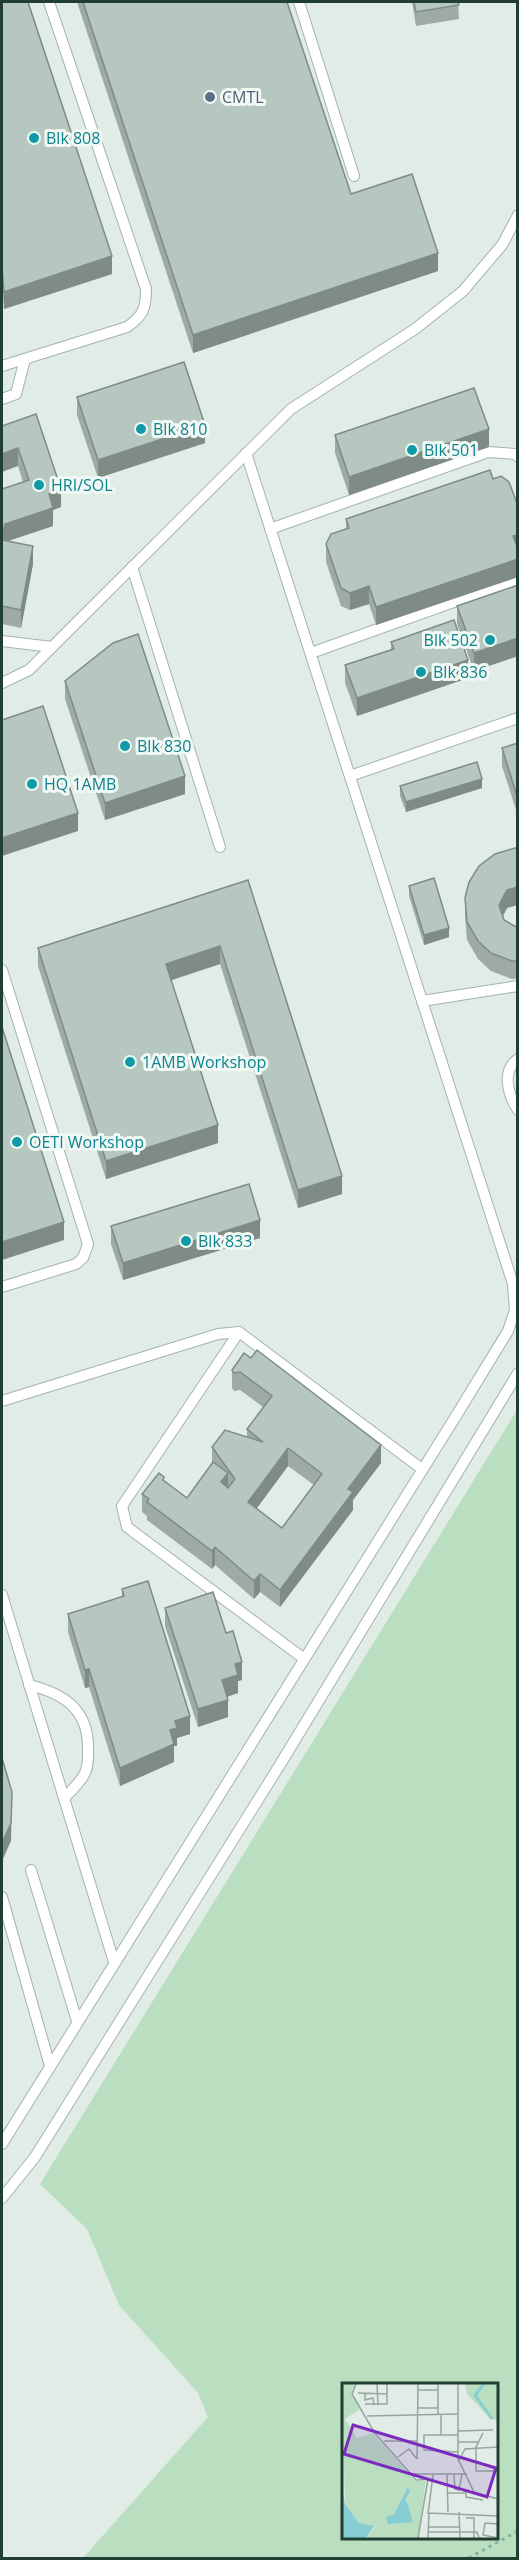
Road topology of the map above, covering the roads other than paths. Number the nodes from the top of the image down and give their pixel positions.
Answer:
1 (49, 2) edge
2 (298, 2) edge
3 (354, 176) dead end
4 (518, 215) edge
5 (25, 359) junction
6 (2, 366) edge
7 (2, 399) edge
8 (246, 453) junction
9 (518, 457) edge
10 (270, 529) junction
11 (132, 567) junction
12 (518, 579) edge
13 (2, 641) edge
14 (52, 647) junction
15 (311, 653) junction
16 (2, 683) edge
17 (518, 718) edge
18 (350, 776) junction
19 (220, 847) dead end
20 (2, 969) edge
21 (518, 986) edge
22 (422, 1001) junction
23 (518, 1059) edge
24 (518, 1110) edge
25 (2, 1287) edge
26 (239, 1332) junction
27 (518, 1373) edge
28 (2, 1401) edge
29 (422, 1469) junction
30 (2, 1595) edge
31 (303, 1658) junction
32 (29, 1685) junction
33 (64, 1798) junction
34 (31, 1870) dead end
35 (2, 1897) edge
36 (114, 1962) junction
37 (77, 2021) junction
38 (51, 2066) junction
39 (2, 2144) edge
40 (2, 2198) edge

1 - 5 lane
2 - 3 lane
4 - 8 lane
5 - 6 lane
5 - 7 lane
8 - 10 lane
8 - 11 lane
9 - 10 lane
10 - 15 lane
11 - 14 lane
11 - 19 lane
12 - 15 lane
13 - 14 lane
14 - 16 lane
15 - 18 lane
17 - 18 lane
18 - 22 lane
20 - 25 lane
21 - 22 lane
22 - 29 lane
23 - 24 lane
26 - 28 lane
26 - 29 lane
26 - 31 lane
27 - 40 lane
29 - 31 lane
30 - 32 lane
31 - 36 lane
32 - 33 lane
32 - 33 lane
33 - 36 lane
34 - 37 lane
35 - 38 lane
36 - 37 lane
37 - 38 lane
38 - 39 lane

